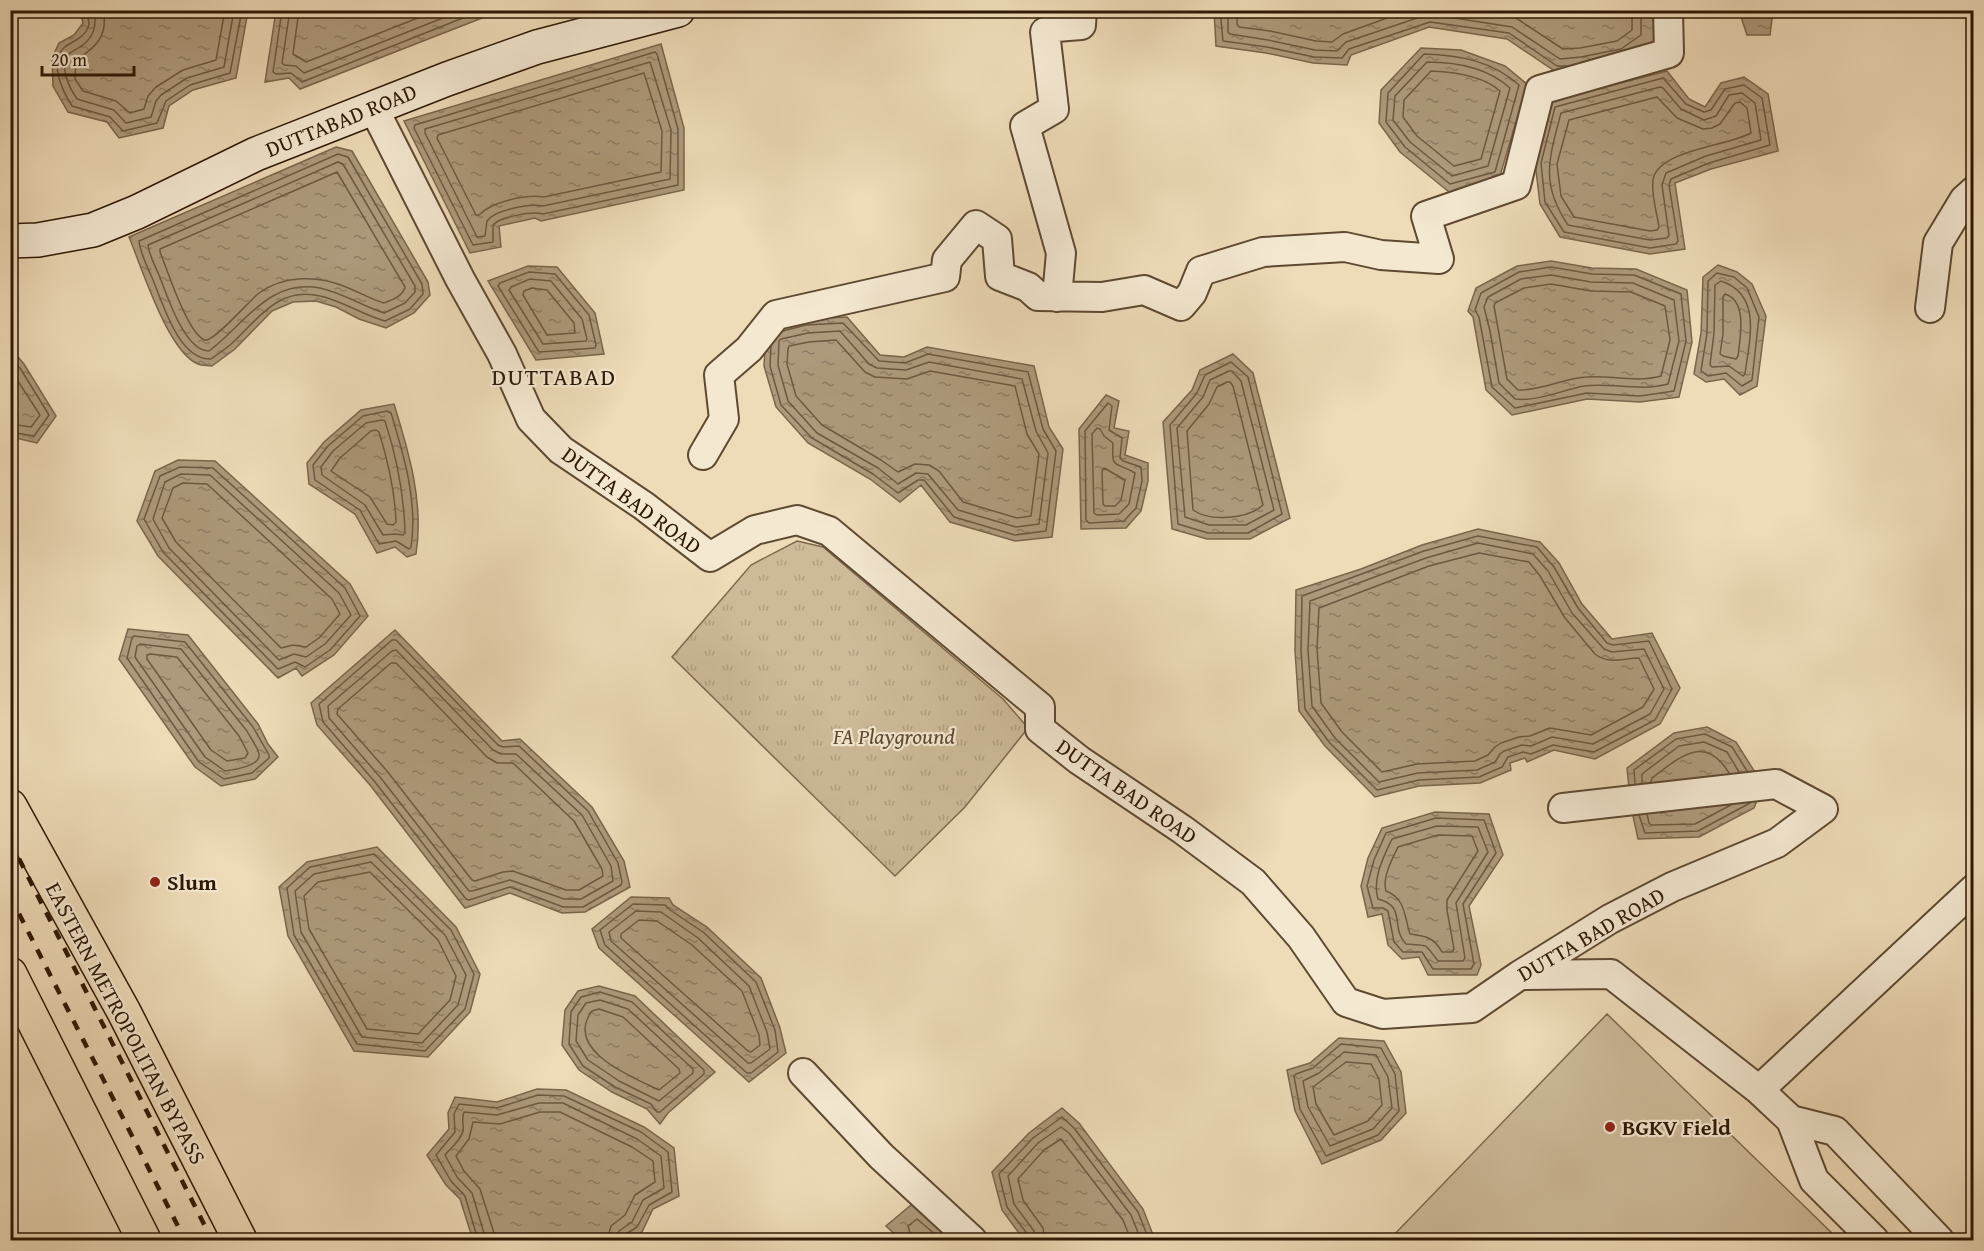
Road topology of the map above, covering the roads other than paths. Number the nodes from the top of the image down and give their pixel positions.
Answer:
1 (678, 10) edge
2 (1083, 10) edge
3 (1668, 10) edge
4 (373, 107) junction
5 (1974, 191) edge
6 (10, 241) edge
7 (1057, 297) junction
8 (1930, 308) dead end
9 (703, 455) dead end
10 (10, 806) edge
11 (1563, 808) dead end
12 (1974, 889) edge
13 (10, 974) edge
14 (1520, 975) junction
15 (803, 1073) dead end
16 (1759, 1090) junction
17 (1791, 1120) junction
18 (144, 1240) edge
19 (240, 1240) edge
20 (972, 1240) edge
21 (1874, 1240) edge
22 (1939, 1240) edge

1 - 4 main road, DUTTABAD ROAD
2 - 7 street
3 - 7 street
4 - 6 main road, DUTTABAD ROAD
4 - 14 street, DUTTA BAD ROAD
5 - 8 street
7 - 9 street
10 - 19 main road, EASTERN METROPOLITAN BYPASS
11 - 14 street, DUTTA BAD ROAD
12 - 16 street
13 - 18 main road
14 - 16 street
15 - 20 street
16 - 17 street
17 - 21 street
17 - 22 street

